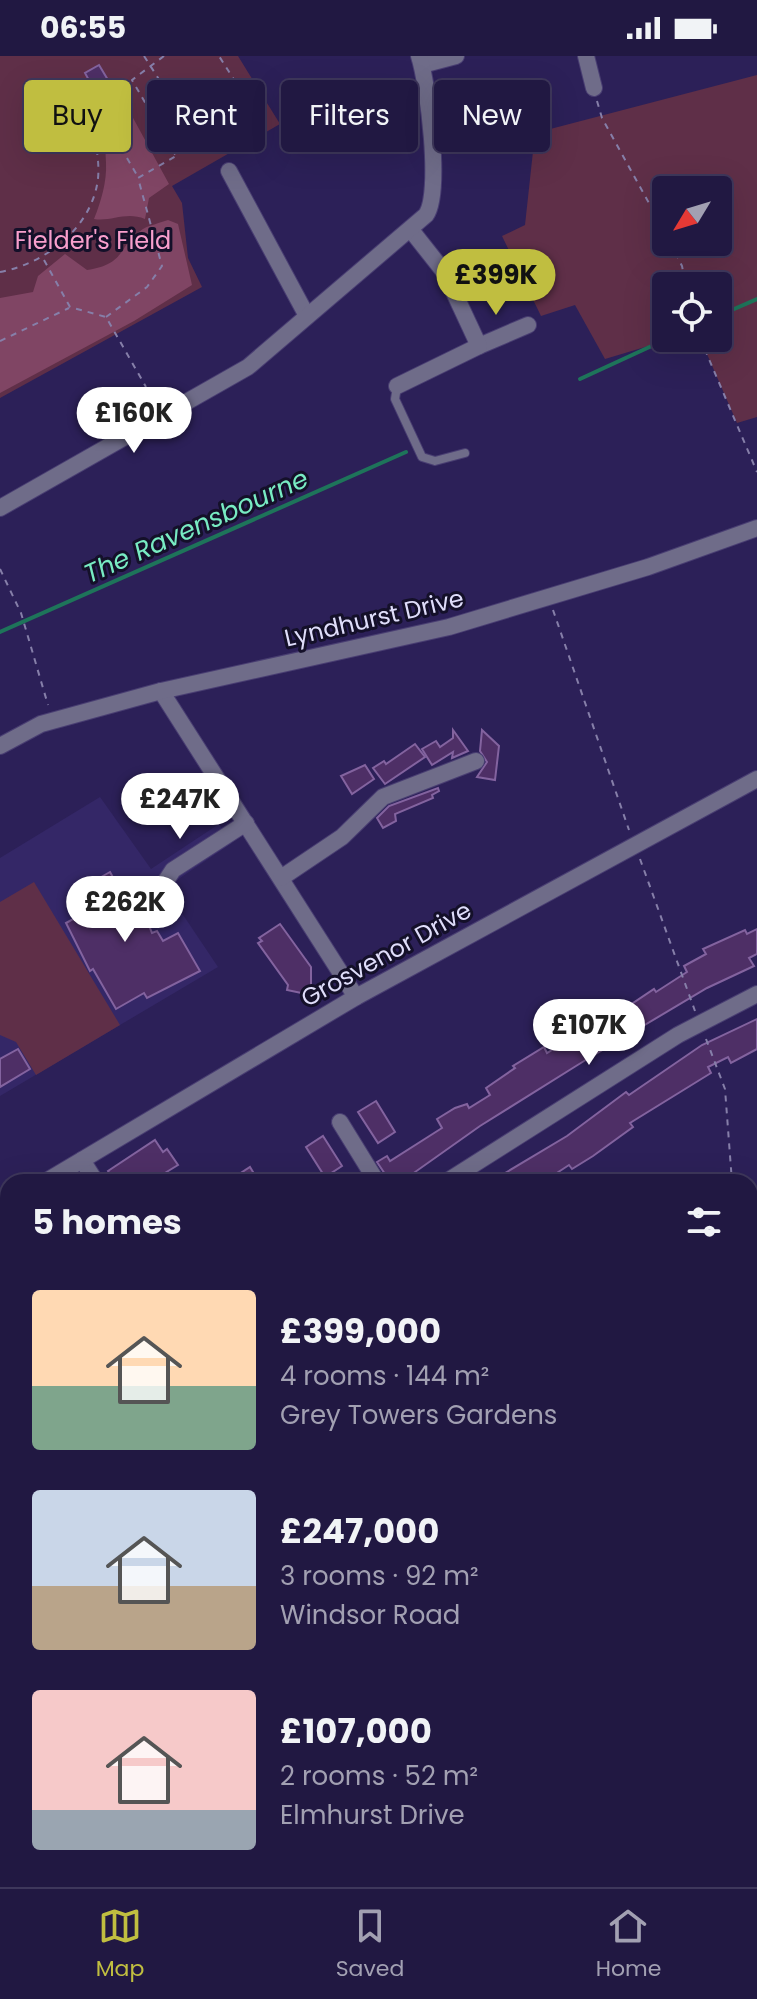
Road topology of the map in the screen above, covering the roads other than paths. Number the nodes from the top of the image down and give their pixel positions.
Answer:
1 (456, 56) edge
2 (586, 56) edge
3 (420, 61) edge
4 (594, 88) road end
5 (229, 171) dead end
6 (411, 230) junction
7 (307, 316) junction
8 (528, 325) dead end
9 (479, 346) junction
10 (397, 386) joint
11 (152, 397) road end
12 (161, 416) junction
13 (465, 453) dead end
14 (0, 508) edge
15 (757, 528) edge
16 (161, 691) junction
17 (0, 746) edge
18 (476, 761) dead end
19 (757, 779) edge
20 (246, 823) junction
21 (281, 878) junction
22 (154, 899) dead end
23 (757, 994) edge
24 (356, 997) junction
25 (340, 1122) dead end
26 (82, 1160) junction
27 (58, 1174) edge
28 (91, 1174) edge
29 (372, 1174) edge
30 (459, 1174) edge

1 - 3 street
2 - 4 street
3 - 6 street
5 - 7 street
6 - 7 street
6 - 9 street
7 - 12 street
8 - 9 street
9 - 10 street
10 - 13 lane
11 - 12 lane
12 - 14 street
15 - 16 street, Lyndhurst Drive
16 - 17 street, Lyndhurst Drive
16 - 20 street
18 - 21 street
19 - 24 street, Grosvenor Drive
20 - 21 street
20 - 22 street
21 - 24 street
23 - 30 street
24 - 26 street, Grosvenor Drive
25 - 29 street
26 - 27 street, Grosvenor Drive
26 - 28 street

